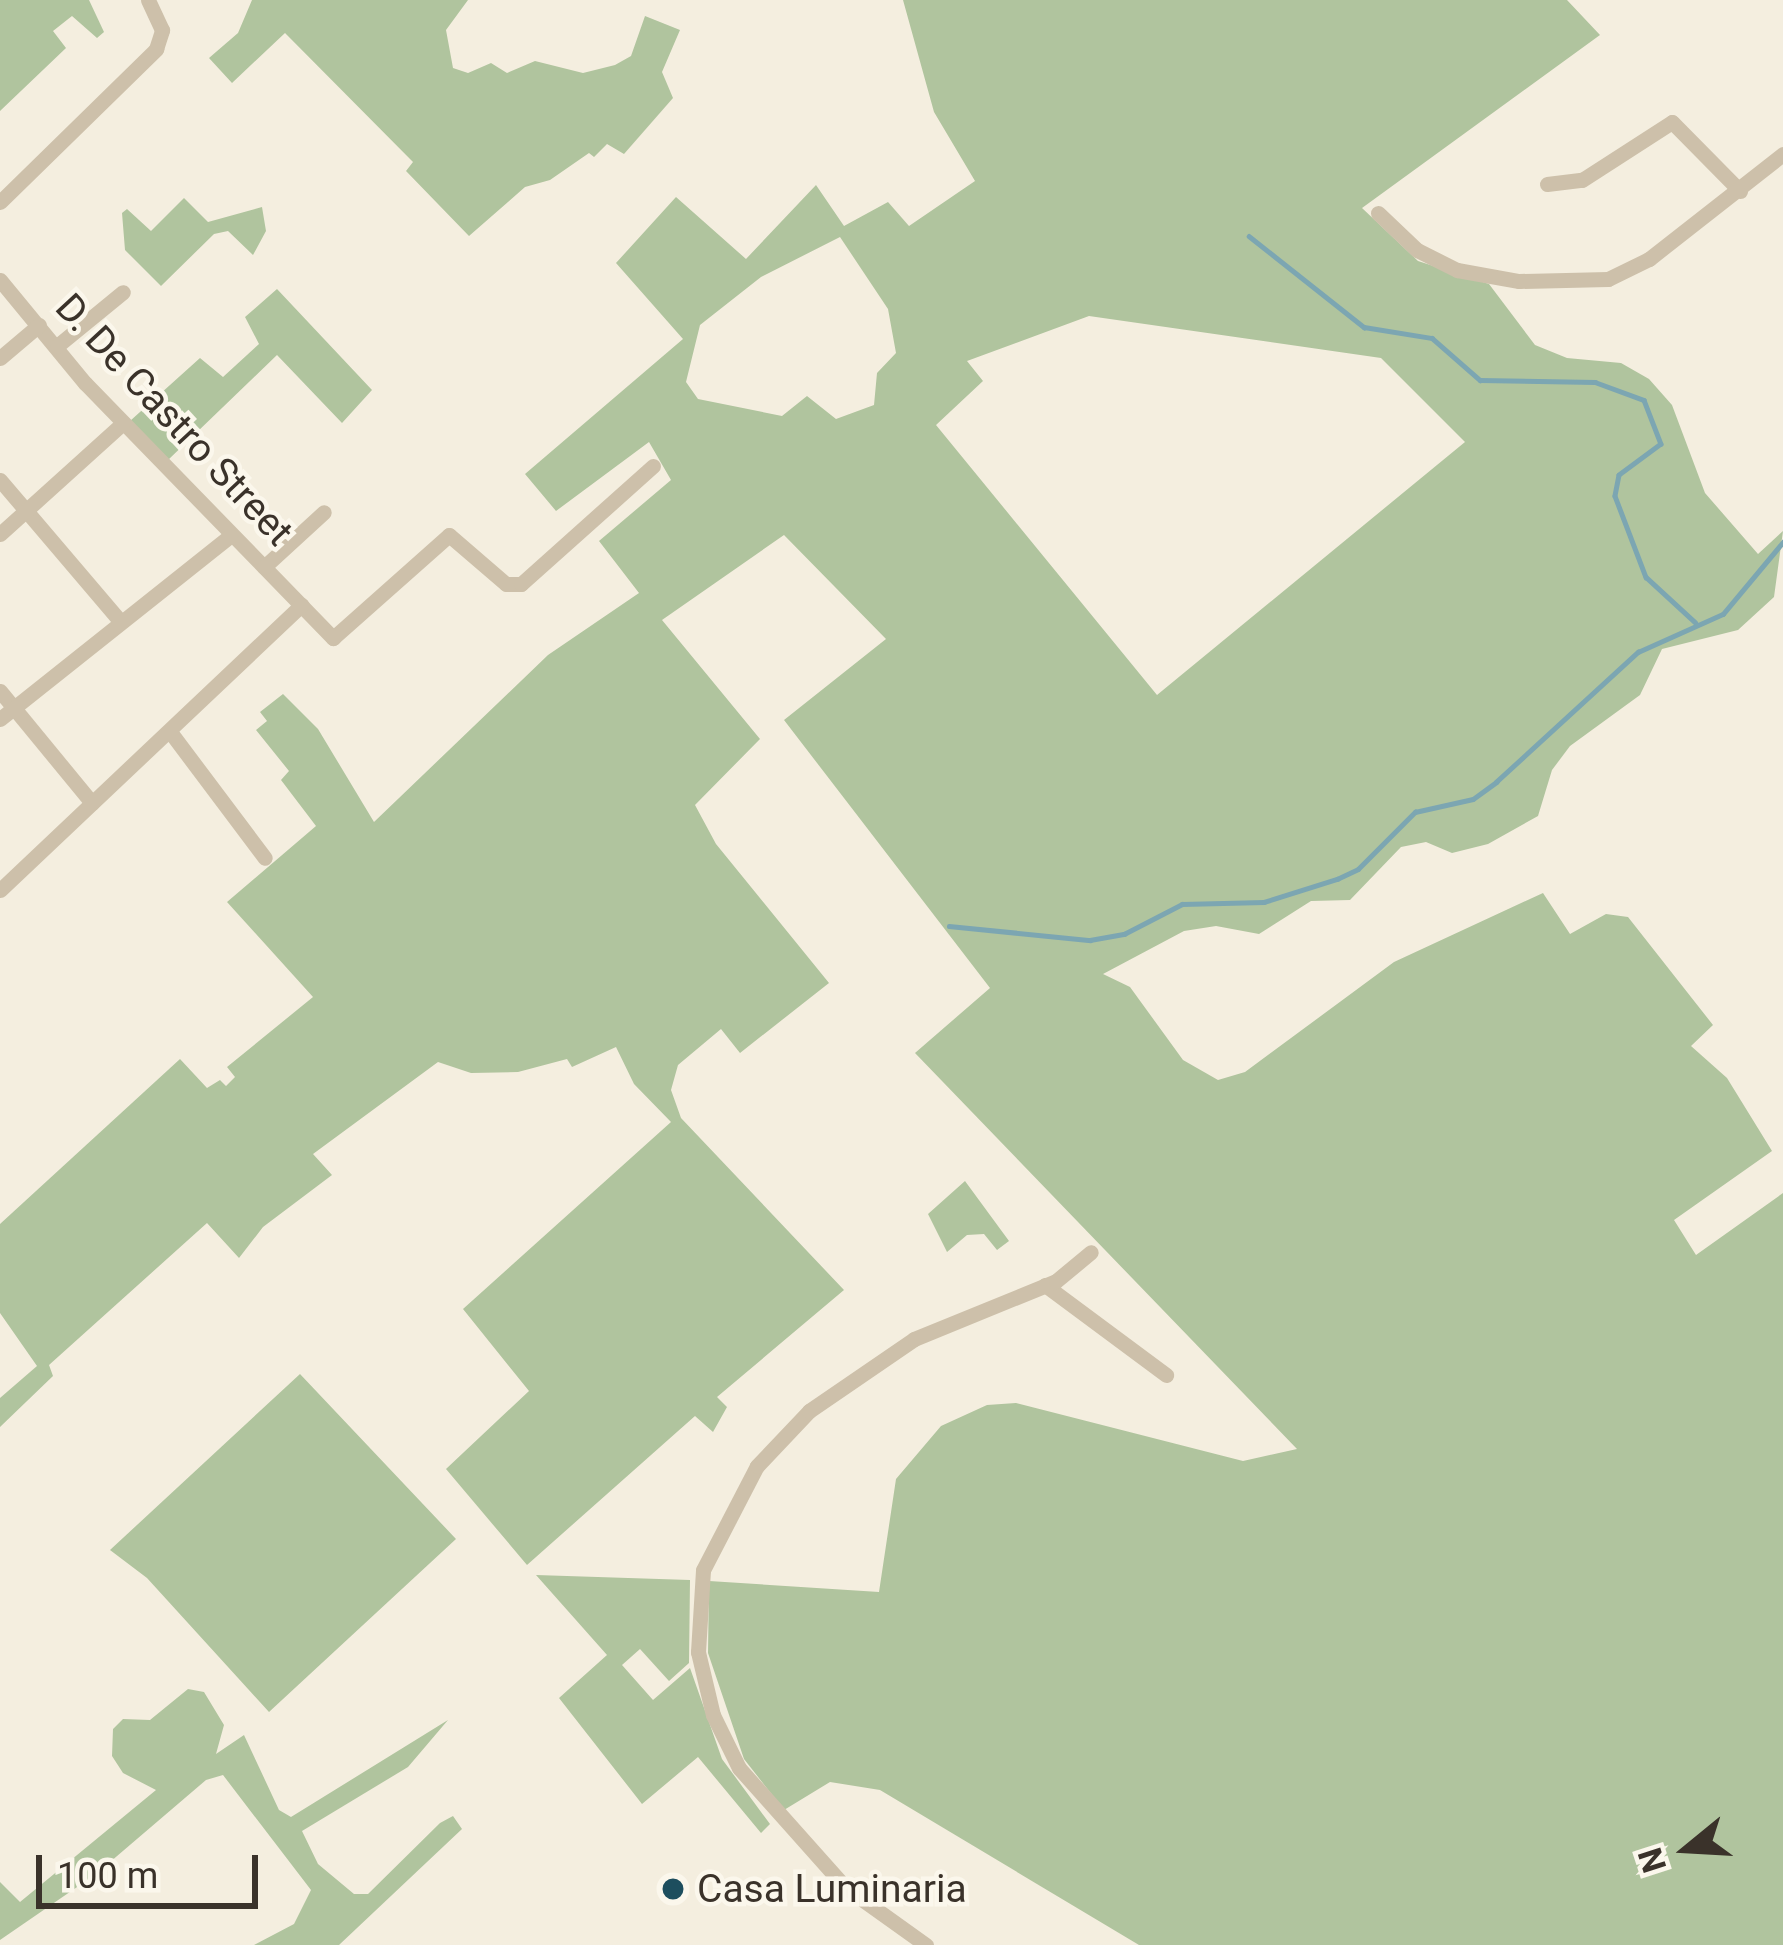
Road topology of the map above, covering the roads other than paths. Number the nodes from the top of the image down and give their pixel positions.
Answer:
1 (148, 0) edge
2 (1783, 154) edge
3 (1547, 184) dead end
4 (1740, 191) junction
5 (0, 202) edge
6 (1378, 213) dead end
7 (0, 280) edge
8 (123, 292) dead end
9 (39, 325) junction
10 (57, 346) junction
11 (0, 358) edge
12 (123, 423) junction
13 (653, 466) dead end
14 (0, 480) edge
15 (27, 510) junction
16 (324, 512) dead end
17 (0, 534) edge
18 (230, 536) junction
19 (264, 567) junction
20 (301, 605) junction
21 (119, 620) junction
22 (0, 691) edge
23 (7, 714) edge
24 (171, 733) junction
25 (92, 802) junction
26 (265, 858) dead end
27 (0, 890) edge
28 (1091, 1252) dead end
29 (1045, 1286) junction
30 (1166, 1375) dead end
31 (926, 1945) edge

1 - 5 street
2 - 4 street
3 - 4 street
4 - 6 street
7 - 9 street, D. De Castro Street
8 - 10 street
9 - 10 street, D. De Castro Street
9 - 11 street
10 - 12 street, D. De Castro Street
12 - 15 street
12 - 18 street, D. De Castro Street
13 - 20 street, D. De Castro Street
14 - 15 street
15 - 17 street
15 - 21 street
16 - 19 street
18 - 19 street, D. De Castro Street
18 - 21 street
19 - 20 street, D. De Castro Street
20 - 24 street
21 - 23 street
22 - 23 street
23 - 25 street
24 - 25 street
24 - 26 street
25 - 27 street
28 - 29 street
29 - 30 street
29 - 31 street

